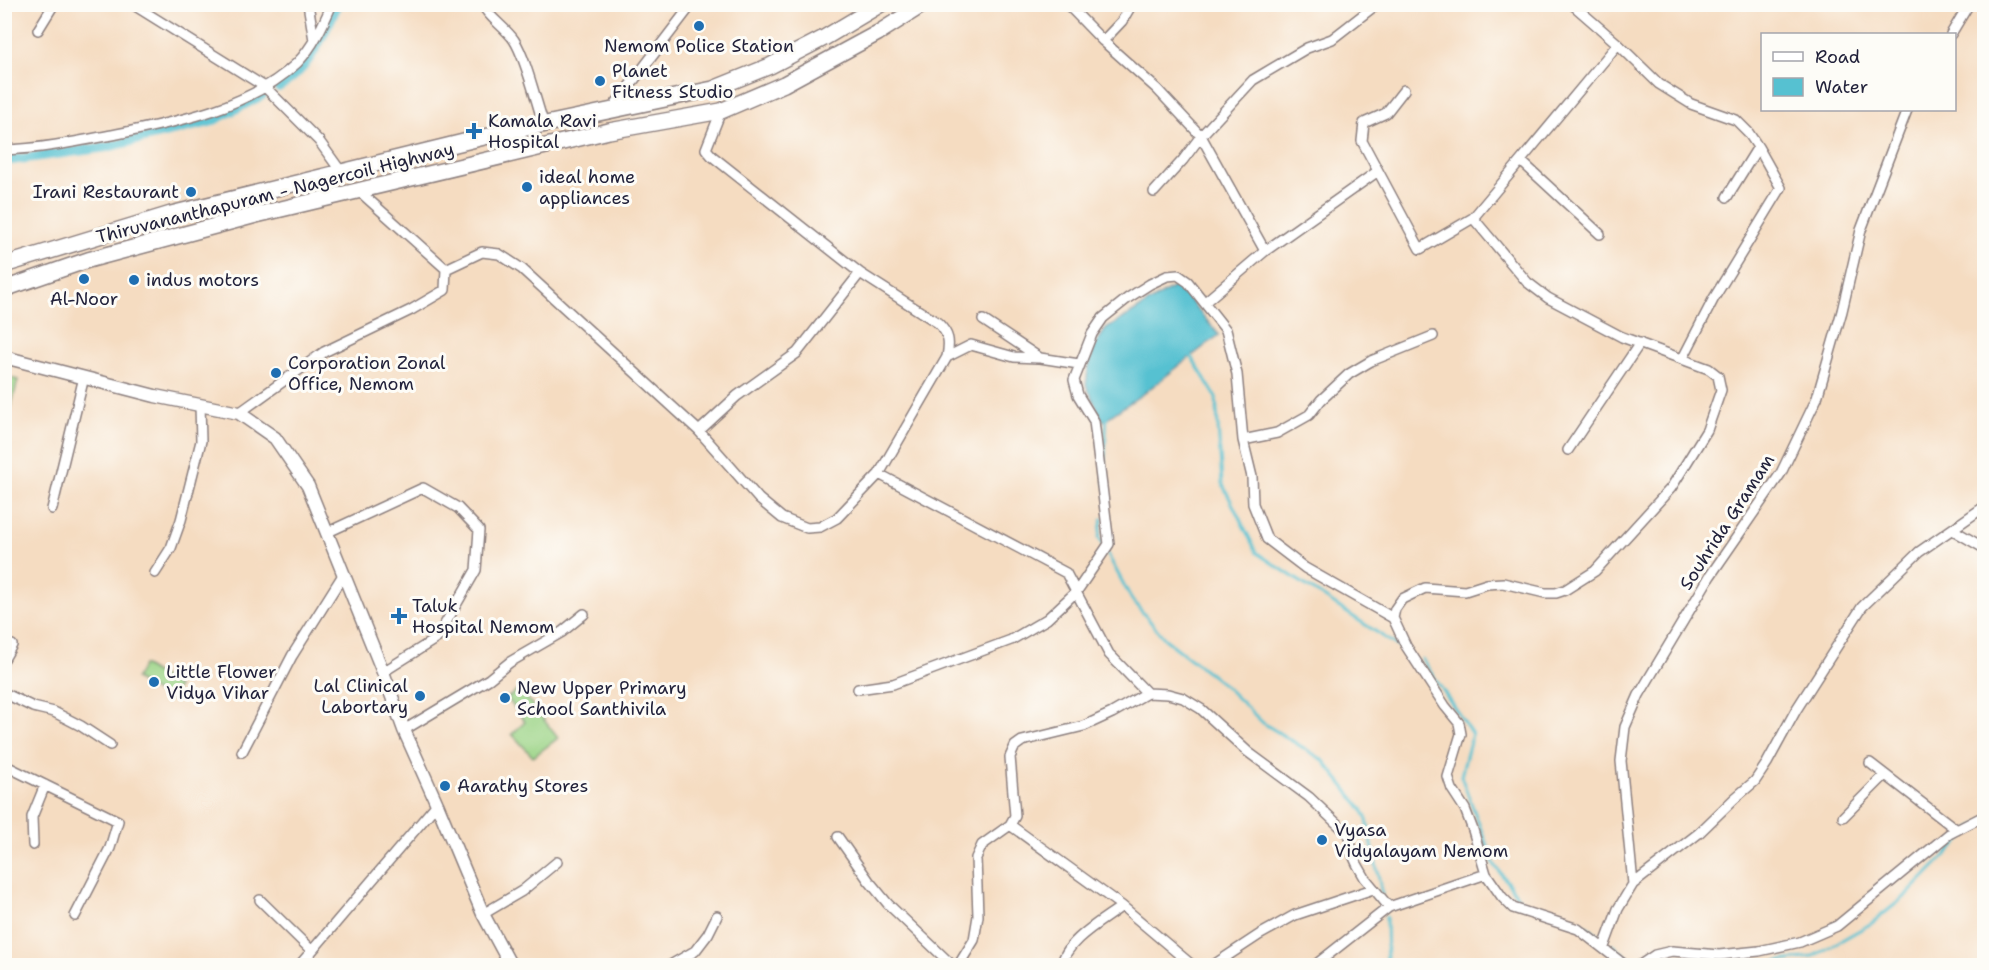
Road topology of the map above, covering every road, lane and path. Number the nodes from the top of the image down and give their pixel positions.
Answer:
1 (54, 4) edge
2 (132, 4) edge
3 (308, 4) edge
4 (332, 4) edge
5 (482, 4) edge
6 (692, 4) edge
7 (881, 4) edge
8 (924, 4) edge
9 (1067, 4) edge
10 (1132, 4) edge
11 (1377, 4) edge
12 (1572, 4) edge
13 (1969, 4) edge
14 (38, 30) dead end
15 (1952, 33) edge
16 (314, 40) junction
17 (1103, 41) junction
18 (1618, 44) junction
19 (265, 87) junction
20 (1404, 90) dead end
21 (722, 111) junction
22 (1907, 111) edge
23 (609, 112) junction
24 (544, 124) junction
25 (609, 131) junction
26 (1201, 136) junction
27 (1758, 147) junction
28 (4, 150) edge
29 (1521, 161) junction
30 (1378, 171) junction
31 (342, 173) junction
32 (360, 191) junction
33 (1154, 192) dead end
34 (1727, 196) dead end
35 (1473, 218) junction
36 (1600, 234) dead end
37 (1264, 251) junction
38 (4, 265) edge
39 (446, 269) junction
40 (860, 273) junction
41 (4, 289) edge
42 (1205, 302) junction
43 (983, 320) dead end
44 (1433, 336) dead end
45 (1640, 344) junction
46 (4, 357) edge
47 (947, 357) junction
48 (1040, 358) junction
49 (1683, 358) junction
50 (1079, 364) junction
51 (84, 377) junction
52 (200, 405) junction
53 (238, 413) junction
54 (699, 431) junction
55 (1243, 440) junction
56 (1568, 450) dead end
57 (879, 474) junction
58 (1984, 507) edge
59 (52, 509) dead end
60 (1953, 530) junction
61 (326, 533) junction
62 (1984, 548) edge
63 (155, 573) dead end
64 (343, 575) junction
65 (1077, 591) junction
66 (584, 615) dead end
67 (1393, 618) junction
68 (12, 645) dead end
69 (4, 659) edge
70 (383, 672) junction
71 (858, 689) dead end
72 (4, 693) edge
73 (1147, 693) junction
74 (404, 730) junction
75 (110, 745) dead end
76 (242, 752) dead end
77 (1870, 763) dead end
78 (4, 765) edge
79 (1885, 775) junction
80 (45, 785) junction
81 (437, 804) junction
82 (1984, 816) edge
83 (1843, 817) dead end
84 (1010, 825) junction
85 (1957, 830) junction
86 (838, 837) dead end
87 (33, 845) dead end
88 (557, 862) dead end
89 (1486, 874) junction
90 (1633, 884) junction
91 (1373, 889) junction
92 (260, 900) dead end
93 (1122, 906) junction
94 (1389, 907) junction
95 (483, 914) junction
96 (75, 916) dead end
97 (717, 916) dead end
98 (1604, 947) junction
99 (311, 950) junction
100 (299, 966) edge
101 (511, 966) edge
102 (669, 966) edge
103 (953, 966) edge
104 (958, 966) edge
105 (1062, 966) edge
106 (1193, 966) edge
107 (1212, 966) edge
108 (1314, 966) edge
109 (1626, 966) edge
110 (1639, 966) edge

1 - 14 street
2 - 19 street
3 - 16 street
4 - 16 street
5 - 24 street
6 - 23 street
7 - 23 main road, Thiruvananthapuram - Nagercoil Highway
8 - 21 main road, Thiruvananthapuram - Nagercoil Highway
9 - 17 street
10 - 17 street
11 - 26 street
12 - 18 street
13 - 15 street
16 - 19 street
17 - 26 street
18 - 27 street
18 - 29 street
19 - 28 street
19 - 31 street
20 - 30 street
21 - 25 main road, Thiruvananthapuram - Nagercoil Highway
21 - 40 street
22 - 90 street, Souhrida Gramam
23 - 24 main road, Thiruvananthapuram - Nagercoil Highway
23 - 25 main road
24 - 31 main road, Thiruvananthapuram - Nagercoil Highway
25 - 32 main road, Thiruvananthapuram - Nagercoil Highway
26 - 33 street
26 - 37 street
27 - 34 street
27 - 49 street
29 - 35 street
29 - 36 street
30 - 35 street
30 - 37 street
31 - 38 main road, Thiruvananthapuram - Nagercoil Highway
32 - 39 street
32 - 41 main road, Thiruvananthapuram - Nagercoil Highway
35 - 45 street
37 - 42 street
39 - 53 street
39 - 54 street
40 - 47 street
40 - 54 street
42 - 50 street
42 - 55 street
43 - 48 street
44 - 55 street
45 - 49 street
45 - 56 street
46 - 51 street
47 - 48 street
47 - 57 street
48 - 50 street
49 - 67 street
50 - 65 street
51 - 52 street
51 - 59 street
52 - 53 street
52 - 63 street
53 - 61 street
54 - 57 street
55 - 67 street
57 - 65 street
58 - 60 street
60 - 62 street
60 - 90 street
61 - 64 street
61 - 70 street
64 - 70 street
64 - 76 street
65 - 71 street
65 - 73 street
66 - 74 street
67 - 89 street
68 - 69 street
70 - 74 street
72 - 75 street
73 - 84 street
73 - 91 street
74 - 81 street
77 - 79 street
78 - 80 street
79 - 83 street
79 - 85 street
80 - 87 street
80 - 96 street
81 - 95 street
81 - 99 street
82 - 85 street
84 - 93 street
84 - 104 street
85 - 110 street
86 - 103 street
88 - 95 street
89 - 94 street
89 - 98 street
90 - 98 street
91 - 94 street
91 - 107 street
92 - 99 street
93 - 105 street
93 - 106 street
94 - 108 street
95 - 101 street
97 - 102 street
98 - 109 street
99 - 100 street

